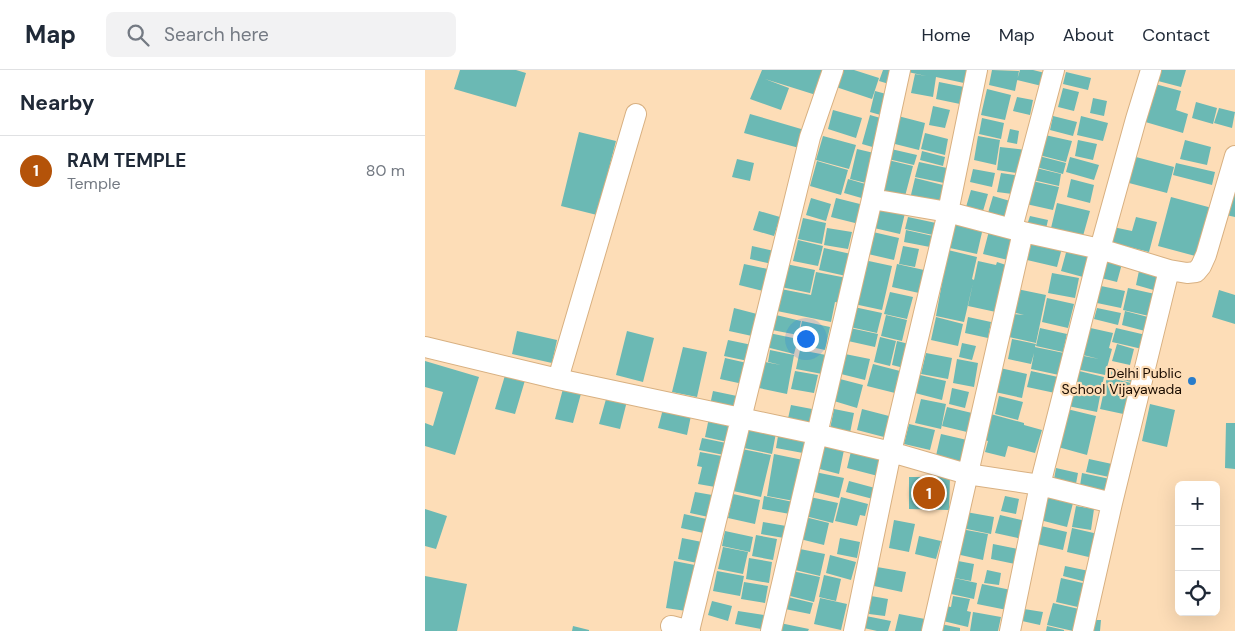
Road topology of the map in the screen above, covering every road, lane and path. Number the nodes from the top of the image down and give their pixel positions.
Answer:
1 (833, 70) edge
2 (900, 70) edge
3 (977, 70) edge
4 (1054, 70) edge
5 (1151, 70) edge
6 (636, 114) dead end
7 (1235, 156) edge
8 (872, 199) junction
9 (948, 212) junction
10 (1017, 230) junction
11 (1100, 249) junction
12 (1169, 270) junction
13 (425, 347) edge
14 (558, 379) junction
15 (741, 418) junction
16 (816, 434) junction
17 (891, 452) junction
18 (967, 474) junction
19 (1040, 485) junction
20 (1112, 502) junction
21 (683, 629) edge
22 (771, 631) edge
23 (854, 631) edge
24 (932, 631) edge
25 (1010, 631) edge
26 (1083, 631) edge

1 - 15 street
2 - 8 street
3 - 9 street
4 - 10 street
5 - 11 street
6 - 14 street
7 - 12 street
8 - 9 street
8 - 16 street
9 - 10 street
9 - 17 street
10 - 11 street
10 - 18 street
11 - 12 street
11 - 19 street
12 - 20 street
13 - 14 street
14 - 15 street
15 - 16 street
15 - 21 street
16 - 17 street
16 - 22 street
17 - 18 street
17 - 23 street
18 - 19 street
18 - 24 street
19 - 20 street
19 - 25 street
20 - 26 street

